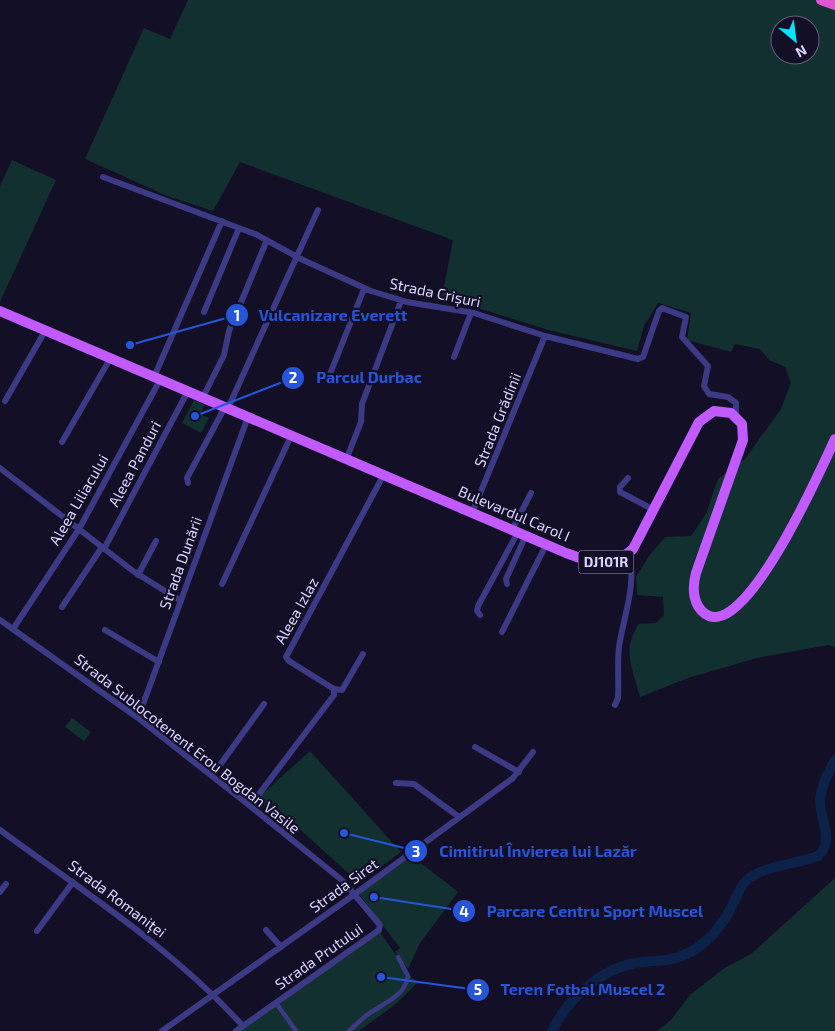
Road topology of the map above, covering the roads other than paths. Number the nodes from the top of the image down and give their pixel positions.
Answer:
1 (821, 0) edge
2 (835, 5) edge
3 (103, 177) dead end
4 (318, 210) dead end
5 (222, 221) junction
6 (239, 228) junction
7 (267, 240) junction
8 (295, 256) junction
9 (364, 289) junction
10 (401, 301) junction
11 (0, 311) edge
12 (204, 312) dead end
13 (471, 313) junction
14 (45, 331) junction
15 (545, 336) junction
16 (454, 357) dead end
17 (110, 359) junction
18 (330, 374) dead end
19 (157, 378) junction
20 (188, 391) junction
21 (203, 397) junction
22 (5, 401) dead end
23 (226, 408) junction
24 (736, 416) junction
25 (248, 417) junction
26 (291, 436) junction
27 (835, 439) edge
28 (62, 442) dead end
29 (346, 460) junction
30 (0, 468) edge
31 (382, 476) junction
32 (628, 478) dead end
33 (188, 483) dead end
34 (531, 493) dead end
35 (654, 510) junction
36 (472, 513) junction
37 (79, 529) junction
38 (519, 532) junction
39 (156, 541) dead end
40 (546, 545) junction
41 (103, 548) junction
42 (628, 554) junction
43 (138, 574) junction
44 (222, 584) dead end
45 (507, 584) dead end
46 (181, 601) junction
47 (62, 607) dead end
48 (480, 614) dead end
49 (0, 620) edge
50 (13, 629) junction
51 (105, 630) dead end
52 (502, 632) dead end
53 (363, 654) dead end
54 (159, 662) junction
55 (334, 689) junction
56 (264, 704) dead end
57 (615, 705) dead end
58 (138, 718) junction
59 (475, 748) dead end
60 (533, 752) dead end
61 (519, 772) junction
62 (212, 776) junction
63 (396, 783) dead end
64 (250, 806) junction
65 (459, 817) junction
66 (0, 830) edge
67 (73, 882) junction
68 (6, 884) dead end
69 (0, 892) edge
70 (355, 894) junction
71 (266, 930) dead end
72 (37, 931) dead end
73 (281, 947) junction
74 (398, 957) dead end
75 (214, 994) junction
76 (276, 1003) junction
77 (243, 1026) junction
78 (162, 1031) edge
79 (236, 1031) edge
80 (296, 1031) edge
81 (349, 1031) edge

1 - 2 highway
3 - 5 street, Strada Crișuri
4 - 8 street
5 - 6 street, Strada Crișuri
5 - 19 street, Aleea Liliacului
6 - 7 street, Strada Crișuri
6 - 12 street
7 - 8 street, Strada Crișuri
7 - 21 street
8 - 9 street, Strada Crișuri
8 - 23 street
9 - 10 street, Strada Crișuri
9 - 18 street
10 - 13 street, Strada Crișuri
10 - 29 street
11 - 14 main road, Bulevardul Carol I / DJ101R
13 - 15 street, Strada Crișuri
13 - 16 street
14 - 17 main road, Bulevardul Carol I / DJ101R
14 - 22 street
15 - 24 street, Strada Crișuri
15 - 36 street, Strada Grădinii
17 - 19 main road, Bulevardul Carol I / DJ101R
17 - 28 street
19 - 20 main road, Bulevardul Carol I / DJ101R
19 - 37 street, Aleea Liliacului
20 - 21 main road, Bulevardul Carol I / DJ101R
20 - 41 street, Aleea Panduri
21 - 23 main road, Bulevardul Carol I / DJ101R
23 - 25 main road, Bulevardul Carol I / DJ101R
23 - 33 street
24 - 27 main road
24 - 35 main road, DJ101R
25 - 26 main road, Bulevardul Carol I / DJ101R
25 - 46 street, Strada Dunării
26 - 29 main road, Bulevardul Carol I / DJ101R
26 - 44 street
29 - 31 main road, Bulevardul Carol I / DJ101R
30 - 37 street
31 - 36 main road, Bulevardul Carol I / DJ101R
31 - 55 street, Aleea Izlaz
32 - 35 street
34 - 38 street
35 - 42 main road, DJ101R
36 - 38 main road, Bulevardul Carol I / DJ101R
37 - 41 street
37 - 50 street, Aleea Liliacului
38 - 40 main road, Bulevardul Carol I / DJ101R
38 - 45 street
38 - 48 street
39 - 43 street
40 - 42 main road, Bulevardul Carol I / DJ101R
40 - 52 street
41 - 43 street
41 - 47 street, Aleea Panduri
42 - 57 street
43 - 46 street
46 - 54 street, Strada Dunării
49 - 50 street, Strada Sublocotenent Erou Bogdan Vasile
50 - 58 street, Strada Sublocotenent Erou Bogdan Vasile
51 - 54 street
53 - 55 street
54 - 58 street, Strada Dunării
55 - 64 street
56 - 62 street
58 - 62 street, Strada Sublocotenent Erou Bogdan Vasile
59 - 61 street
60 - 61 street, Strada Siret
61 - 65 street, Strada Siret
62 - 64 street, Strada Sublocotenent Erou Bogdan Vasile
63 - 65 street
64 - 70 street, Strada Sublocotenent Erou Bogdan Vasile
65 - 70 street, Strada Siret
66 - 67 street, Strada Romaniței
67 - 72 street
67 - 75 street, Strada Romaniței
68 - 69 street
70 - 73 street, Strada Siret
70 - 76 street, Strada Prutului
71 - 73 street
73 - 75 street, Strada Siret
74 - 81 street
75 - 77 street, Strada Romaniței
75 - 78 street, Strada Siret
76 - 77 street, Strada Prutului
76 - 80 street
77 - 79 street, Strada Prutului

